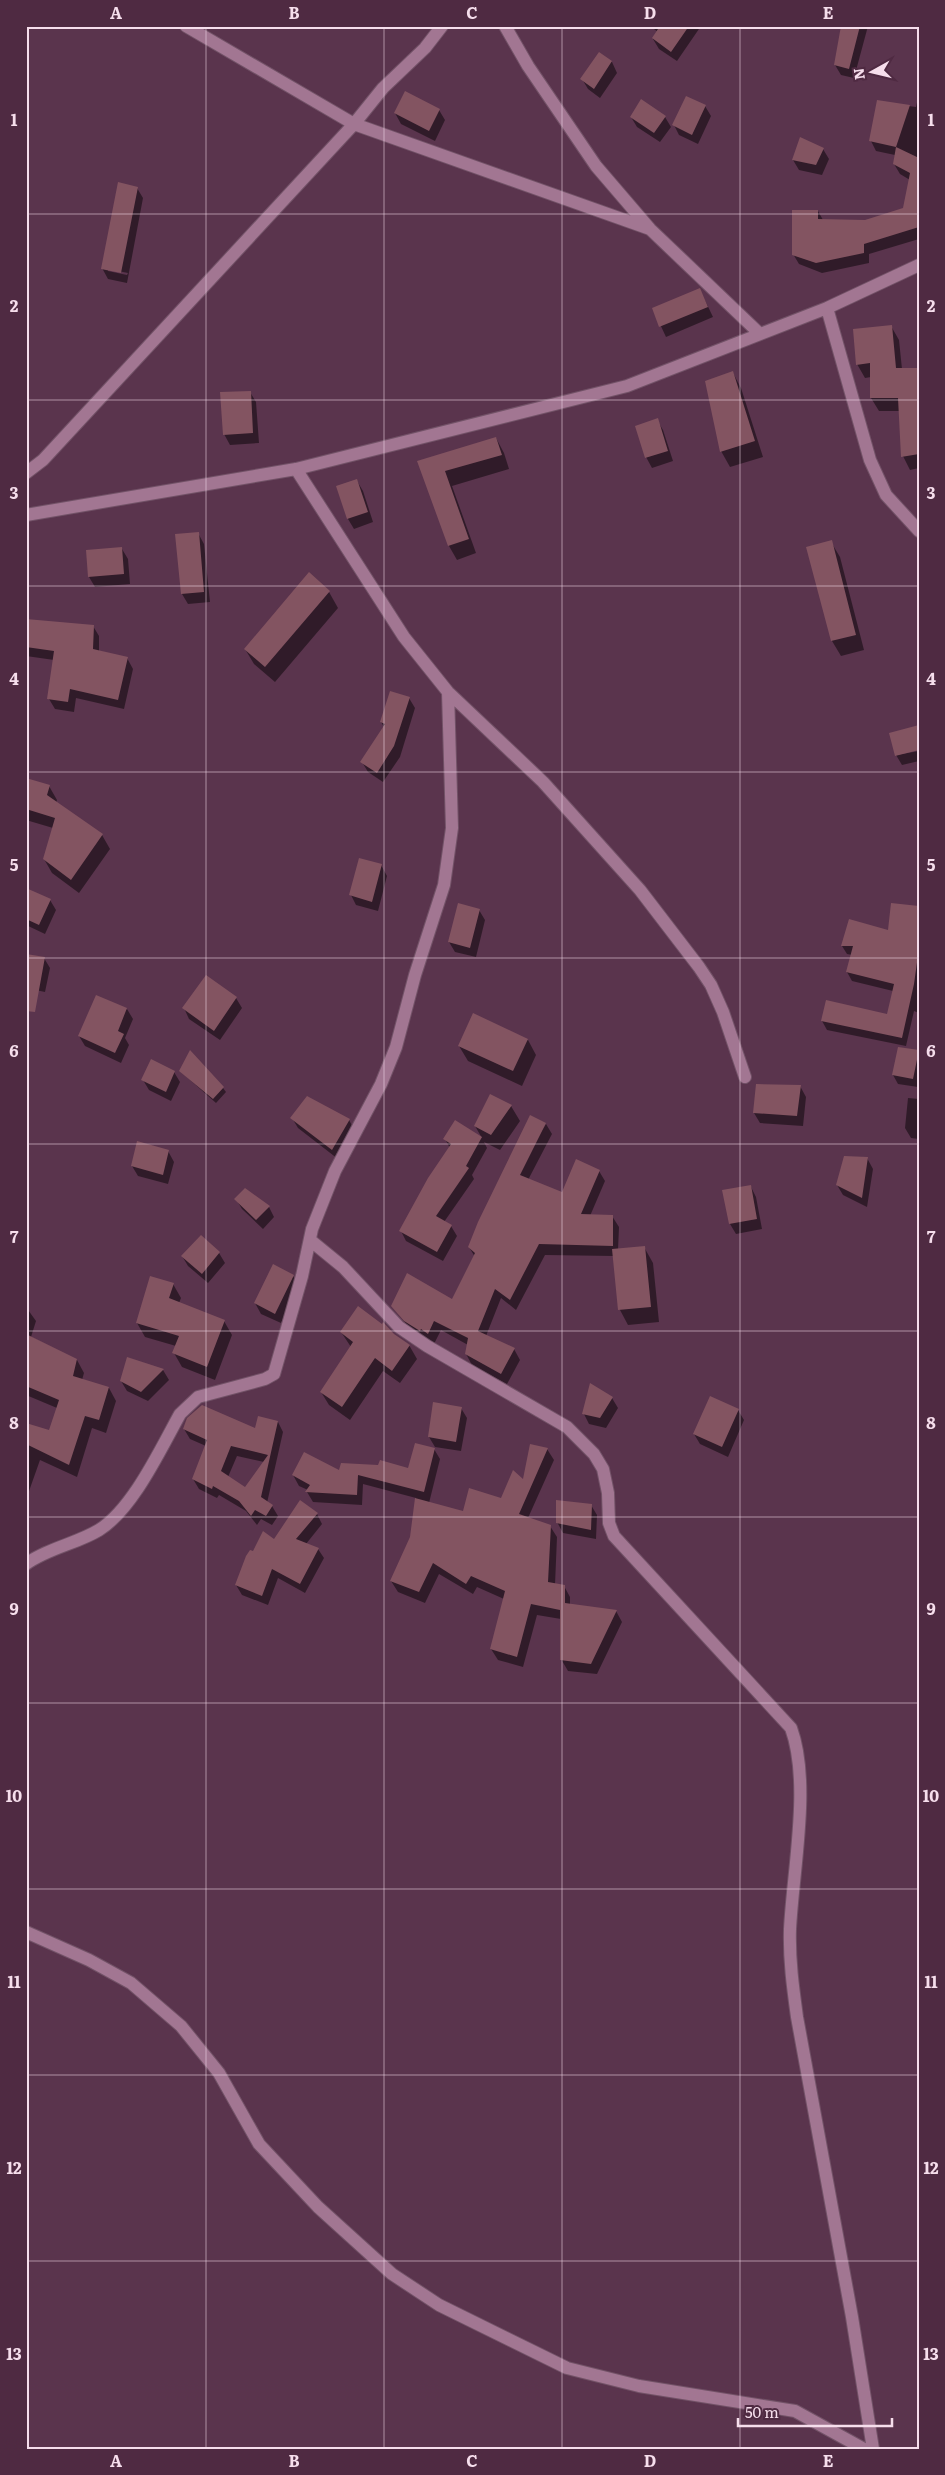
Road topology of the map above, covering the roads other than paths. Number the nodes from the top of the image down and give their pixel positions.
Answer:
1 (186, 26) edge
2 (442, 26) edge
3 (505, 26) edge
4 (354, 124) junction
5 (650, 229) junction
6 (919, 265) edge
7 (827, 308) junction
8 (759, 333) junction
9 (296, 469) junction
10 (26, 473) edge
11 (26, 515) edge
12 (919, 531) edge
13 (448, 692) junction
14 (744, 1077) dead end
15 (310, 1240) junction
16 (26, 1564) edge
17 (26, 1932) edge
18 (864, 2449) edge
19 (873, 2449) edge

1 - 4 street
2 - 4 street
3 - 5 street
4 - 5 street
4 - 10 street
5 - 8 street
6 - 7 street
7 - 8 street
7 - 12 street
8 - 9 street
9 - 11 street
9 - 13 street
13 - 14 street
13 - 15 street
15 - 16 street
15 - 19 street
17 - 18 street

